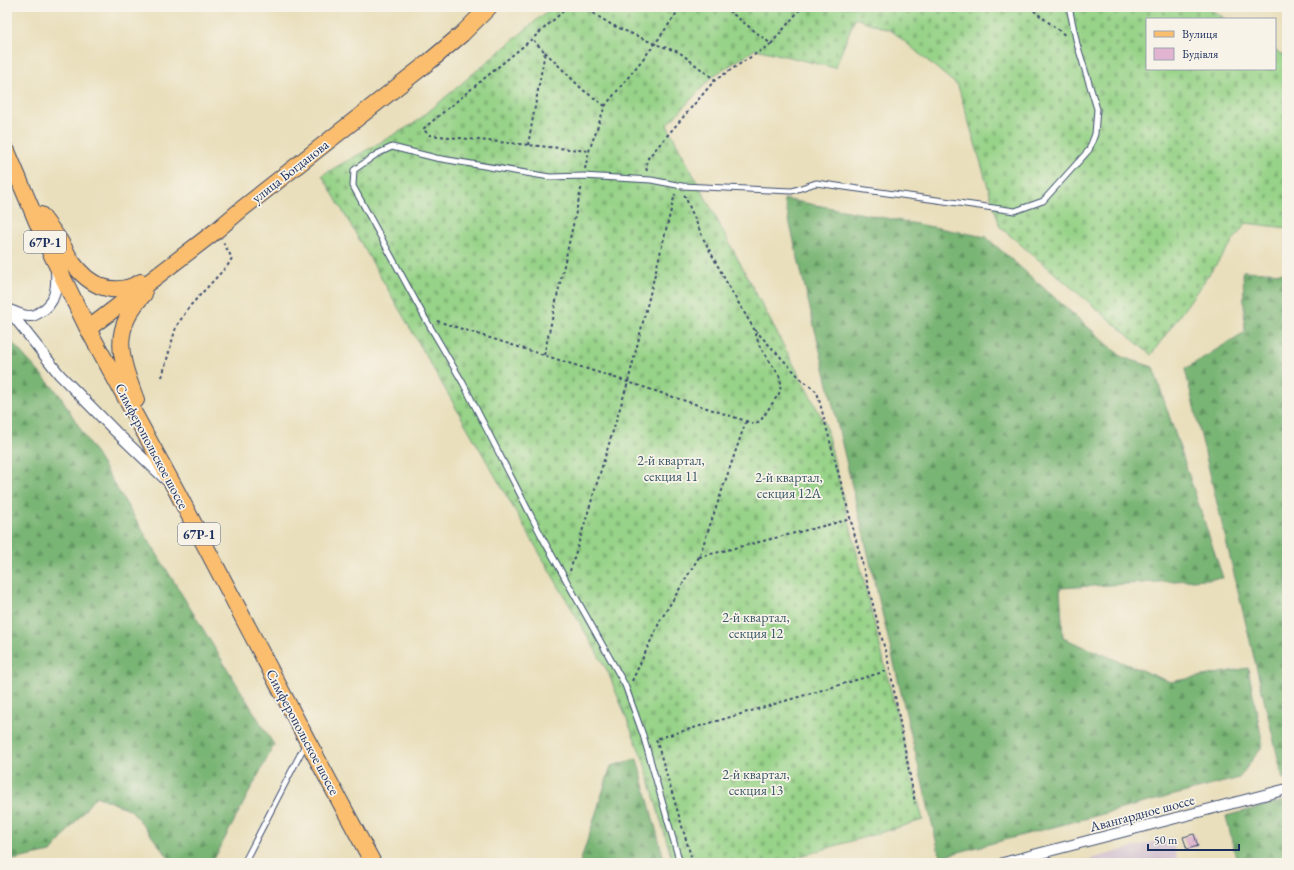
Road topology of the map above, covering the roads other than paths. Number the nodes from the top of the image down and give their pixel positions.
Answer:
1 (489, 7) edge
2 (1069, 7) edge
3 (7, 151) edge
4 (24, 191) junction
5 (174, 262) junction
6 (56, 265) junction
7 (8, 309) edge
8 (88, 330) junction
9 (156, 452) junction
10 (176, 490) junction
11 (307, 740) junction
12 (1287, 789) edge
13 (244, 863) edge
14 (373, 863) edge
15 (680, 863) edge
16 (1003, 863) edge

1 - 5 main road, улица Богданова
2 - 15 lane
3 - 4 main road, Симферопольское шоссе / 67Р-1
4 - 5 main road
4 - 6 main road, Симферопольское шоссе / 67Р-1
5 - 8 main road, улица Богданова
5 - 9 main road
6 - 7 street
6 - 8 main road, Симферопольское шоссе / 67Р-1
7 - 10 street
8 - 9 main road, Симферопольское шоссе / 67Р-1
9 - 10 main road, Симферопольское шоссе / 67Р-1
10 - 11 main road, Симферопольское шоссе / 67Р-1
11 - 13 lane
11 - 14 main road, Симферопольское шоссе / 67Р-1
12 - 16 street, Авангардное шоссе

